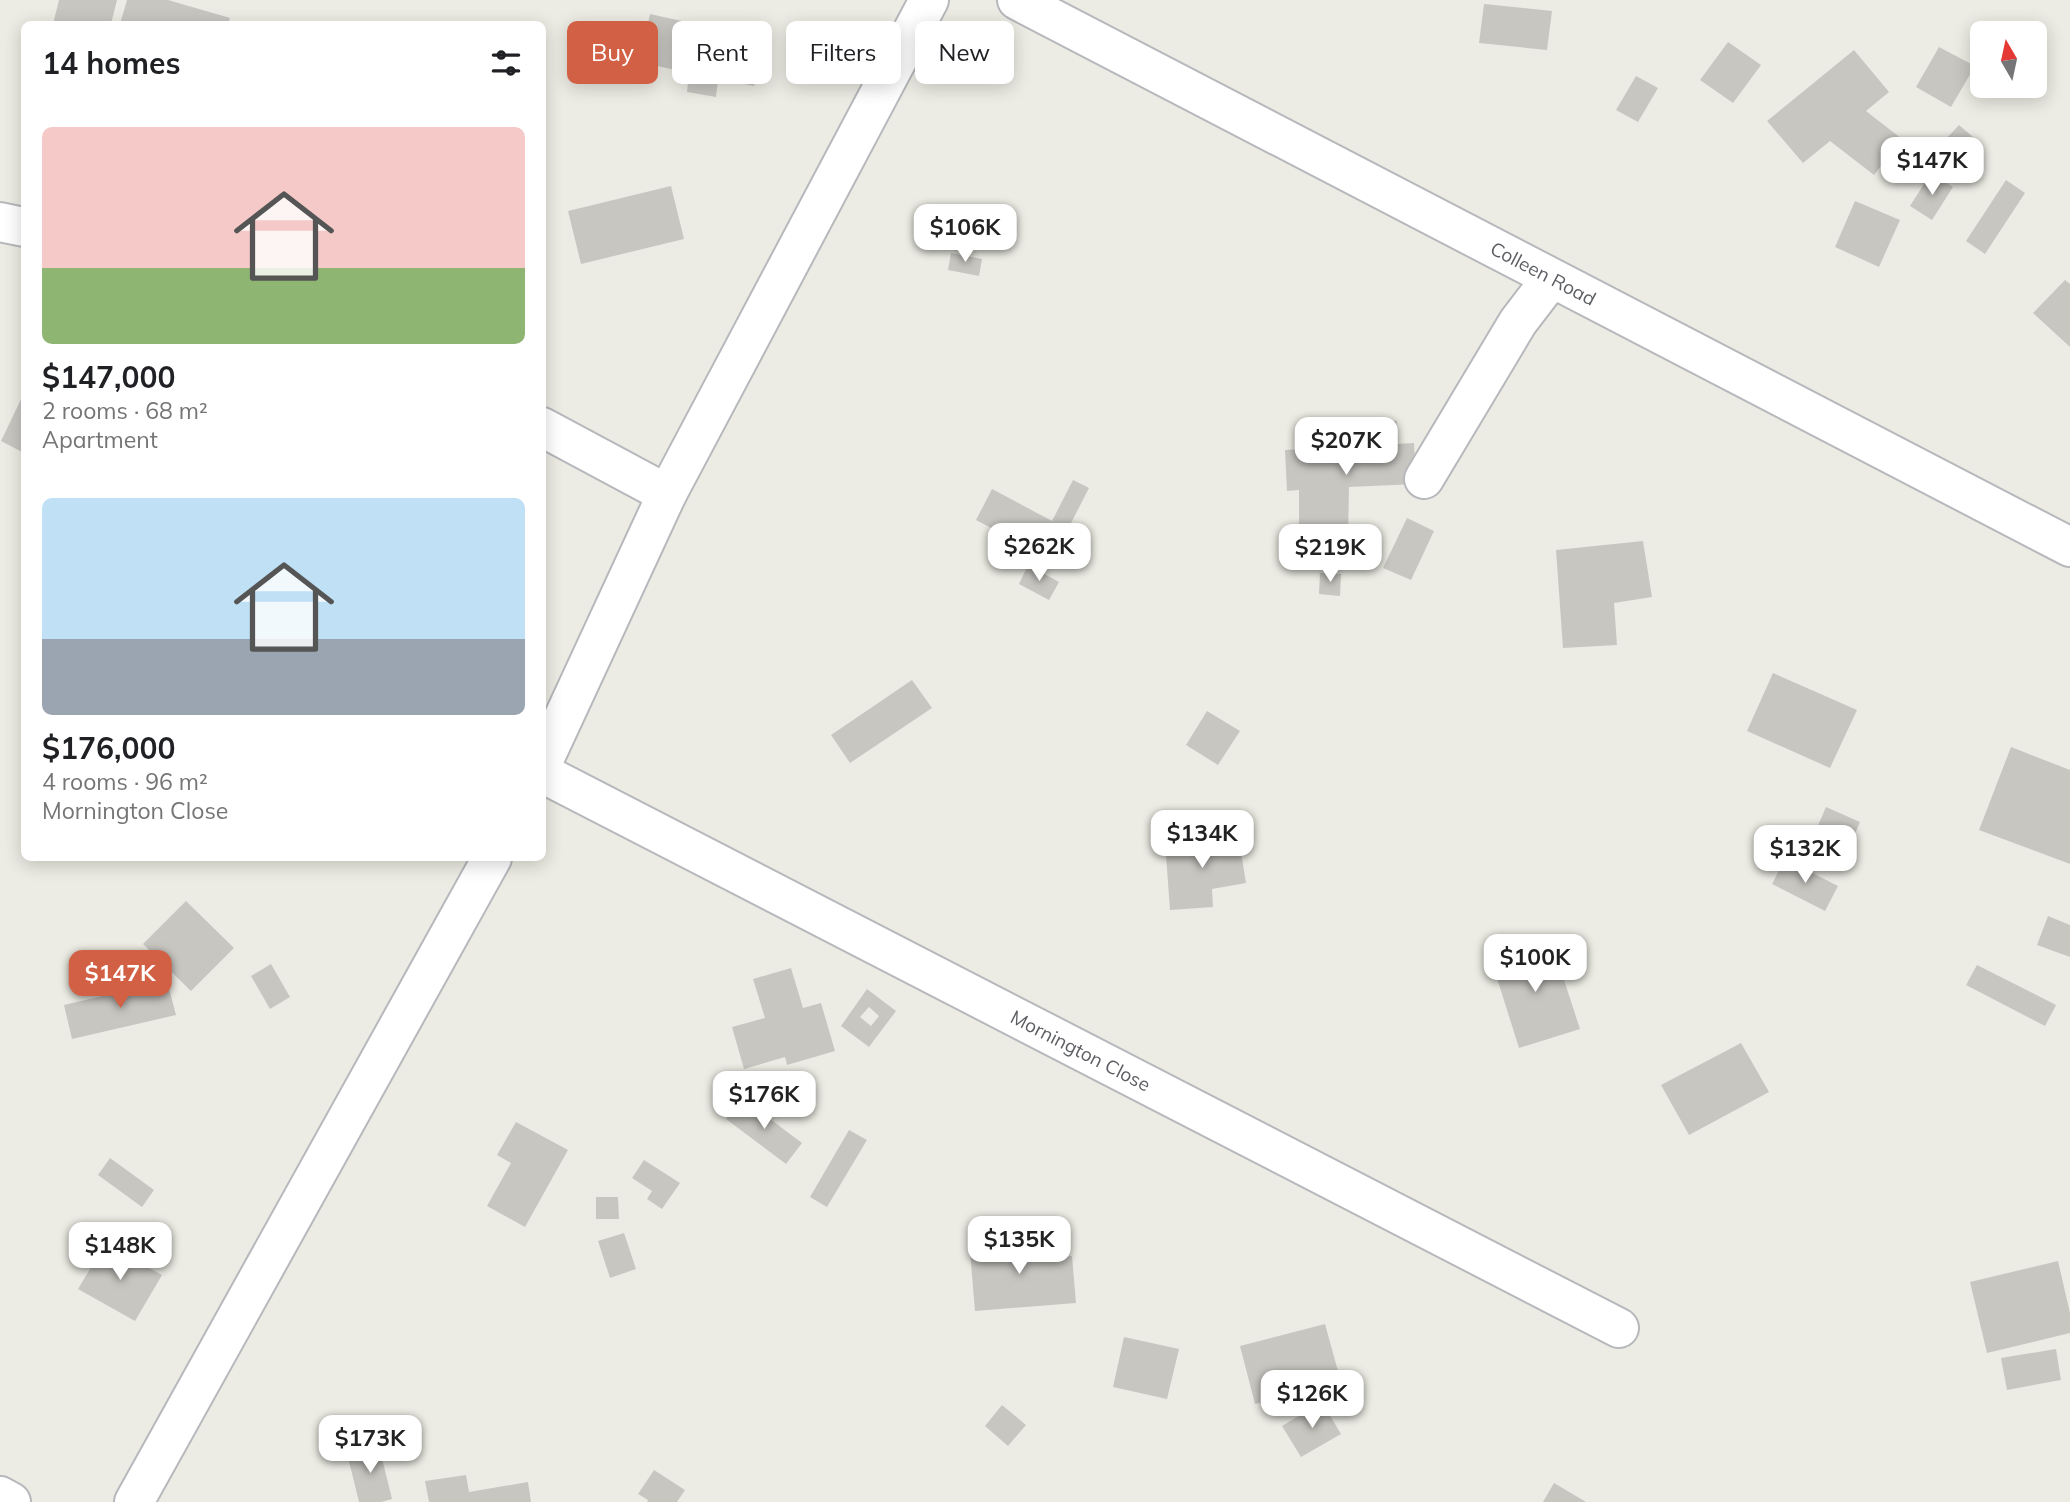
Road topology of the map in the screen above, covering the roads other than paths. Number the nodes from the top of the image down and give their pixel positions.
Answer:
1 (929, 0) edge
2 (1017, 0) edge
3 (0, 222) edge
4 (21, 226) edge
5 (1551, 278) junction
6 (546, 429) edge
7 (1424, 479) dead end
8 (667, 494) junction
9 (2070, 547) edge
10 (546, 755) edge
11 (546, 775) edge
12 (490, 861) edge
13 (1619, 1328) dead end
14 (0, 1496) edge
15 (11, 1502) edge
16 (134, 1502) edge

1 - 8 street
2 - 5 street, Colleen Road
3 - 4 street
5 - 7 street
5 - 9 street, Colleen Road
6 - 8 street
8 - 10 street
11 - 13 street, Mornington Close
12 - 16 street
14 - 15 street

